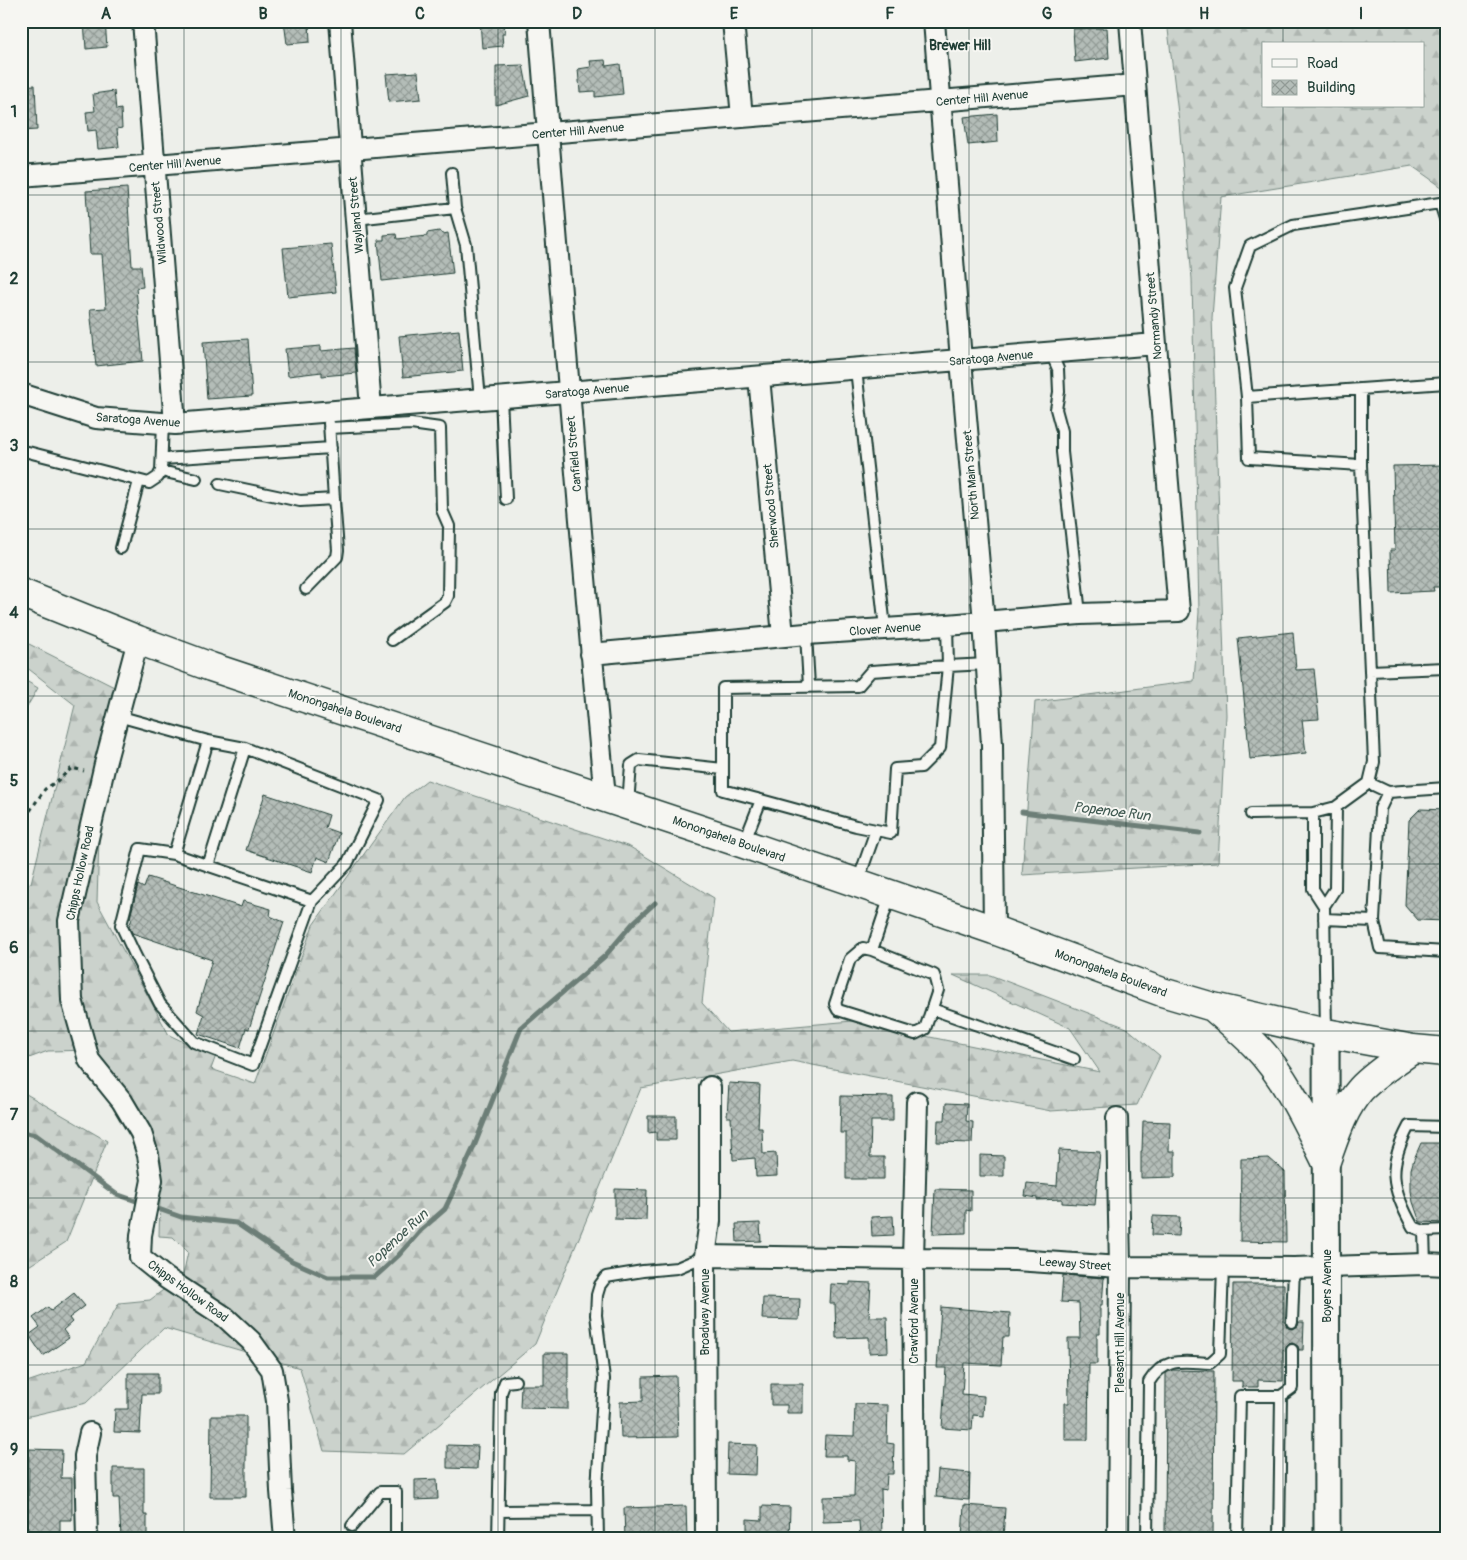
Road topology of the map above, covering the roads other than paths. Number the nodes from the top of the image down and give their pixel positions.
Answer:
1 (143, 21) edge
2 (340, 21) edge
3 (539, 21) edge
4 (733, 21) edge
5 (934, 21) edge
6 (1130, 21) edge
7 (1135, 85) junction
8 (940, 101) junction
9 (742, 117) junction
10 (548, 133) junction
11 (350, 149) junction
12 (154, 165) junction
13 (452, 173) dead end
14 (21, 176) edge
15 (456, 208) junction
16 (356, 219) junction
17 (1446, 222) edge
18 (1156, 344) junction
19 (1051, 353) junction
20 (961, 360) junction
21 (856, 368) junction
22 (759, 376) junction
23 (1446, 383) edge
24 (1361, 390) junction
25 (569, 392) junction
26 (21, 394) edge
27 (1247, 397) junction
28 (501, 398) junction
29 (480, 399) junction
30 (371, 408) junction
31 (329, 420) junction
32 (169, 424) junction
33 (331, 448) junction
34 (21, 452) edge
35 (162, 459) junction
36 (1361, 465) junction
37 (161, 471) junction
38 (196, 478) dead end
39 (139, 480) junction
40 (220, 484) dead end
41 (334, 499) junction
42 (506, 500) dead end
43 (121, 548) dead end
44 (306, 589) dead end
45 (21, 593) edge
46 (1179, 611) joint
47 (1080, 614) junction
48 (984, 622) junction
49 (946, 625) junction
50 (885, 628) junction
51 (806, 634) junction
52 (783, 636) junction
53 (138, 640) junction
54 (392, 640) dead end
55 (591, 654) junction
56 (987, 664) junction
57 (948, 666) junction
58 (1446, 668) edge
59 (1370, 671) junction
60 (809, 686) junction
61 (118, 716) junction
62 (208, 742) junction
63 (245, 748) junction
64 (723, 769) junction
65 (1369, 783) junction
66 (1446, 790) edge
67 (1388, 792) junction
68 (761, 800) junction
69 (617, 801) junction
70 (1336, 807) junction
71 (1313, 812) junction
72 (1251, 814) dead end
73 (876, 830) junction
74 (744, 844) junction
75 (174, 854) junction
76 (208, 866) junction
77 (857, 884) junction
78 (890, 895) junction
79 (312, 901) junction
80 (1324, 906) junction
81 (1324, 919) junction
82 (1374, 921) junction
83 (994, 930) junction
84 (872, 950) junction
85 (1446, 952) edge
86 (1213, 1007) junction
87 (932, 1009) junction
88 (1326, 1032) junction
89 (1413, 1049) junction
90 (1446, 1052) edge
91 (1074, 1059) dead end
92 (710, 1086) dead end
93 (917, 1102) dead end
94 (1117, 1118) dead end
95 (1446, 1127) edge
96 (1326, 1161) junction
97 (1424, 1230) junction
98 (1446, 1230) edge
99 (705, 1256) junction
100 (913, 1260) junction
101 (1425, 1264) junction
102 (1446, 1265) edge
103 (1223, 1267) junction
104 (1328, 1267) junction
105 (1120, 1268) junction
106 (1294, 1268) junction
107 (1292, 1322) dead end
108 (1292, 1350) dead end
109 (515, 1381) dead end
110 (1281, 1396) junction
111 (90, 1433) dead end
112 (597, 1510) junction
113 (499, 1511) junction
114 (352, 1526) dead end
115 (87, 1539) edge
116 (285, 1539) edge
117 (396, 1539) edge
118 (498, 1539) edge
119 (598, 1539) edge
120 (706, 1539) edge
121 (914, 1539) edge
122 (1118, 1539) edge
123 (1147, 1539) edge
124 (1237, 1539) edge
125 (1279, 1539) edge
126 (1327, 1539) edge

1 - 12 street, Wildwood Street
2 - 11 street, Wayland Street
3 - 10 street, Canfield Street
4 - 9 street
5 - 8 street, North Main Street
6 - 7 street, Normandy Street
7 - 8 street, Center Hill Avenue
7 - 18 street, Normandy Street
8 - 9 street, Center Hill Avenue
8 - 20 street, North Main Street
9 - 10 street, Center Hill Avenue
10 - 11 street, Center Hill Avenue
10 - 25 street, Canfield Street
11 - 12 street, Center Hill Avenue
11 - 16 street, Wayland Street
12 - 14 street, Center Hill Avenue
12 - 32 street, Wildwood Street
13 - 15 lane
15 - 16 lane
15 - 29 lane
16 - 30 street, Wayland Street
17 - 27 lane
18 - 19 street, Saratoga Avenue
18 - 46 street, Normandy Street
19 - 20 street, Saratoga Avenue
19 - 47 lane
20 - 21 street, Saratoga Avenue
20 - 48 street, North Main Street
21 - 22 street, Saratoga Avenue
21 - 50 lane
22 - 25 street, Saratoga Avenue
22 - 52 street, Sherwood Street
23 - 24 lane
24 - 27 lane
24 - 36 lane
25 - 28 street, Saratoga Avenue
25 - 55 street, Canfield Street
26 - 32 street, Saratoga Avenue
27 - 36 lane
28 - 29 street, Saratoga Avenue
28 - 42 lane
29 - 30 street, Saratoga Avenue
30 - 31 street, Saratoga Avenue
31 - 32 street, Saratoga Avenue
31 - 33 lane
31 - 54 lane
32 - 35 lane
33 - 35 lane
33 - 41 lane
34 - 39 lane
35 - 37 lane
36 - 59 lane
37 - 38 lane
37 - 39 lane
39 - 43 lane
40 - 41 lane
41 - 44 lane
45 - 53 main road, Monongahela Boulevard
46 - 47 street, Clover Avenue
47 - 48 street, Clover Avenue
48 - 49 street, Clover Avenue
48 - 56 street, North Main Street
49 - 50 street, Clover Avenue
49 - 57 lane
50 - 51 street, Clover Avenue
51 - 52 street, Clover Avenue
51 - 60 lane
52 - 55 street, Clover Avenue
53 - 61 street, Chipps Hollow Road
53 - 69 main road, Monongahela Boulevard
55 - 69 street, Canfield Street
56 - 57 lane
56 - 83 street, North Main Street
57 - 60 lane
57 - 73 lane
58 - 59 lane
59 - 65 lane
60 - 64 lane
61 - 62 lane
61 - 116 street, Chipps Hollow Road
62 - 63 lane
62 - 75 lane
63 - 76 lane
63 - 79 lane
64 - 68 lane
64 - 69 lane
65 - 67 lane
65 - 70 lane
66 - 67 lane
67 - 82 lane
68 - 73 lane
68 - 74 lane
69 - 74 main road, Monongahela Boulevard
70 - 71 lane
70 - 80 lane
71 - 72 lane
71 - 80 lane
73 - 77 lane
74 - 77 main road, Monongahela Boulevard
75 - 76 lane
75 - 79 lane
76 - 79 lane
77 - 78 main road, Monongahela Boulevard
78 - 83 main road, Monongahela Boulevard
78 - 84 lane
80 - 81 lane
81 - 82 lane
81 - 88 lane
82 - 85 lane
83 - 86 main road, Monongahela Boulevard
84 - 87 lane
84 - 87 lane
86 - 88 main road, Monongahela Boulevard
86 - 96 main road
87 - 91 lane
88 - 89 main road, Monongahela Boulevard
88 - 96 street, Boyers Avenue
89 - 90 main road, Monongahela Boulevard
89 - 96 main road
92 - 99 street, Broadway Avenue
93 - 100 street, Crawford Avenue
94 - 105 street, Pleasant Hill Avenue
95 - 97 lane
96 - 104 street, Boyers Avenue
97 - 98 lane
97 - 101 lane
99 - 100 street, Leeway Street
99 - 112 lane
99 - 120 street, Broadway Avenue
100 - 105 street, Leeway Street
100 - 121 street, Crawford Avenue
101 - 102 street, Leeway Street
101 - 104 street, Leeway Street
103 - 105 street, Leeway Street
103 - 106 street, Leeway Street
103 - 123 lane
104 - 106 street, Leeway Street
104 - 126 street, Boyers Avenue
105 - 122 street, Pleasant Hill Avenue
106 - 107 lane
108 - 110 lane
109 - 113 lane
110 - 124 lane
110 - 125 lane
111 - 115 street
112 - 113 lane
112 - 119 lane
113 - 118 lane
114 - 117 lane

